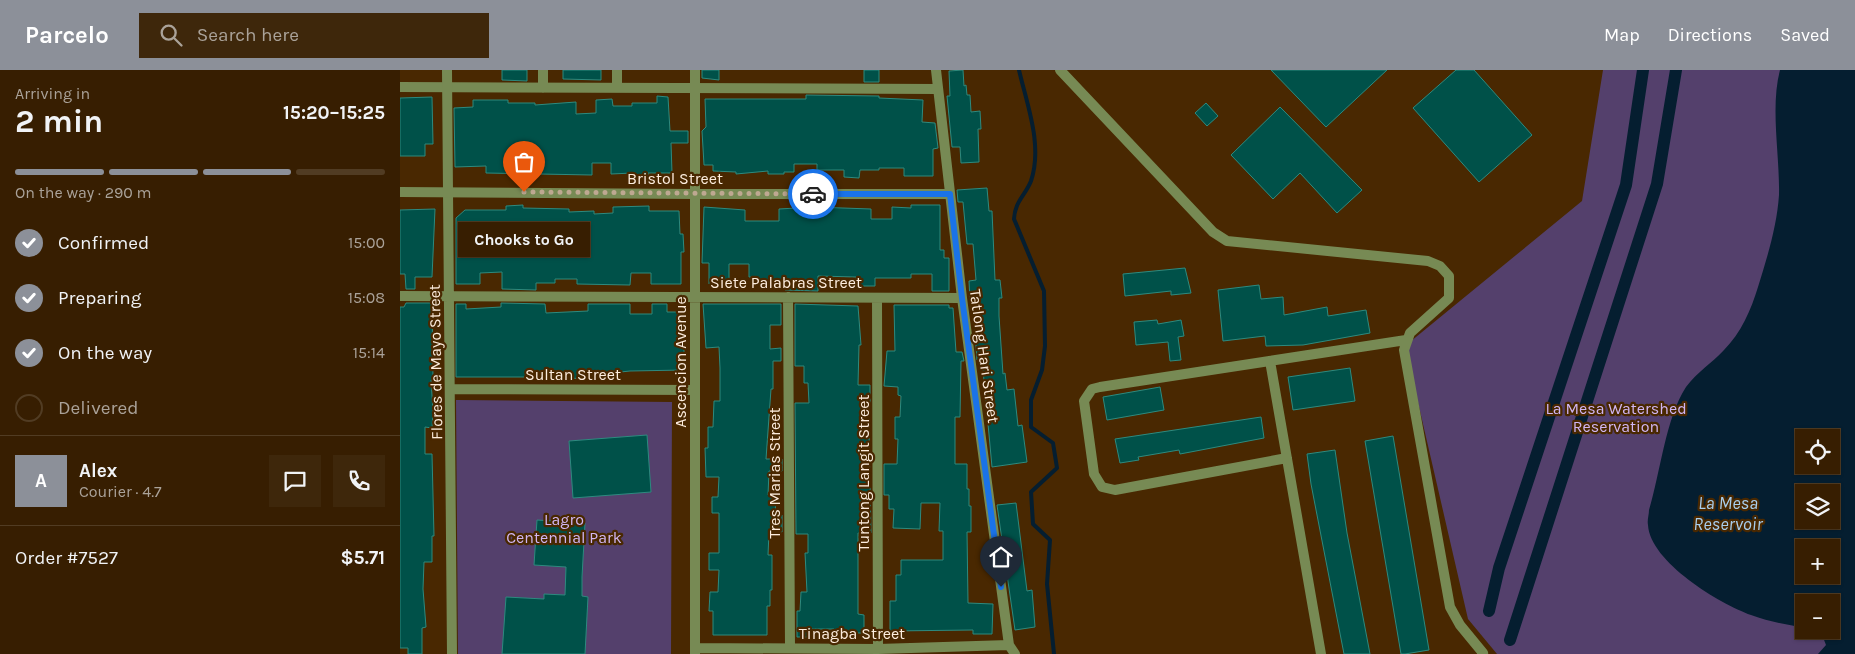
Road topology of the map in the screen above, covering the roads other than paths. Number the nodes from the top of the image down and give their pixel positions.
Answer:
1 (447, 70) edge
2 (543, 70) edge
3 (617, 70) edge
4 (695, 70) edge
5 (936, 70) edge
6 (1060, 70) edge
7 (400, 87) edge
8 (447, 87) junction
9 (543, 88) junction
10 (617, 88) junction
11 (695, 88) junction
12 (938, 88) junction
13 (400, 192) edge
14 (448, 192) junction
15 (695, 194) junction
16 (950, 194) junction
17 (400, 296) edge
18 (449, 297) junction
19 (695, 297) junction
20 (788, 297) junction
21 (877, 298) junction
22 (962, 298) junction
23 (1406, 340) junction
24 (1270, 361) junction
25 (450, 389) junction
26 (695, 390) junction
27 (1287, 458) junction
28 (790, 648) junction
29 (878, 649) junction
30 (1012, 650) edge
31 (696, 651) edge
32 (452, 654) edge
33 (1321, 654) edge
34 (1482, 654) edge

1 - 8 street, Flores de Mayo Street
2 - 9 street
3 - 10 street
4 - 11 street, Ascencion Avenue
5 - 12 street, Tatlong Hari Street
6 - 23 street
7 - 8 street
8 - 9 street
8 - 14 street, Flores de Mayo Street
9 - 10 street
10 - 11 street
11 - 12 street
11 - 15 street, Ascencion Avenue
12 - 16 street, Tatlong Hari Street
13 - 14 street, Bristol Street
14 - 15 street, Bristol Street
14 - 18 street, Flores de Mayo Street
15 - 16 street, Bristol Street
15 - 19 street, Ascencion Avenue
16 - 22 street, Tatlong Hari Street
17 - 18 street, Siete Palabras Street
18 - 19 street, Siete Palabras Street
18 - 25 street, Flores de Mayo Street
19 - 20 street, Siete Palabras Street
19 - 26 street, Ascencion Avenue
20 - 21 street, Siete Palabras Street
20 - 28 street, Tres Marias Street
21 - 22 street, Siete Palabras Street
21 - 29 street, Tuntong Langit Street
22 - 30 street, Tatlong Hari Street
23 - 24 street
23 - 34 street
24 - 27 street
24 - 27 street
25 - 26 street, Sultan Street
25 - 32 street, Flores de Mayo Street
26 - 31 street, Ascencion Avenue
27 - 33 street
28 - 29 street, Tinagba Street
28 - 31 street, Tinagba Street
29 - 30 street, Tinagba Street

